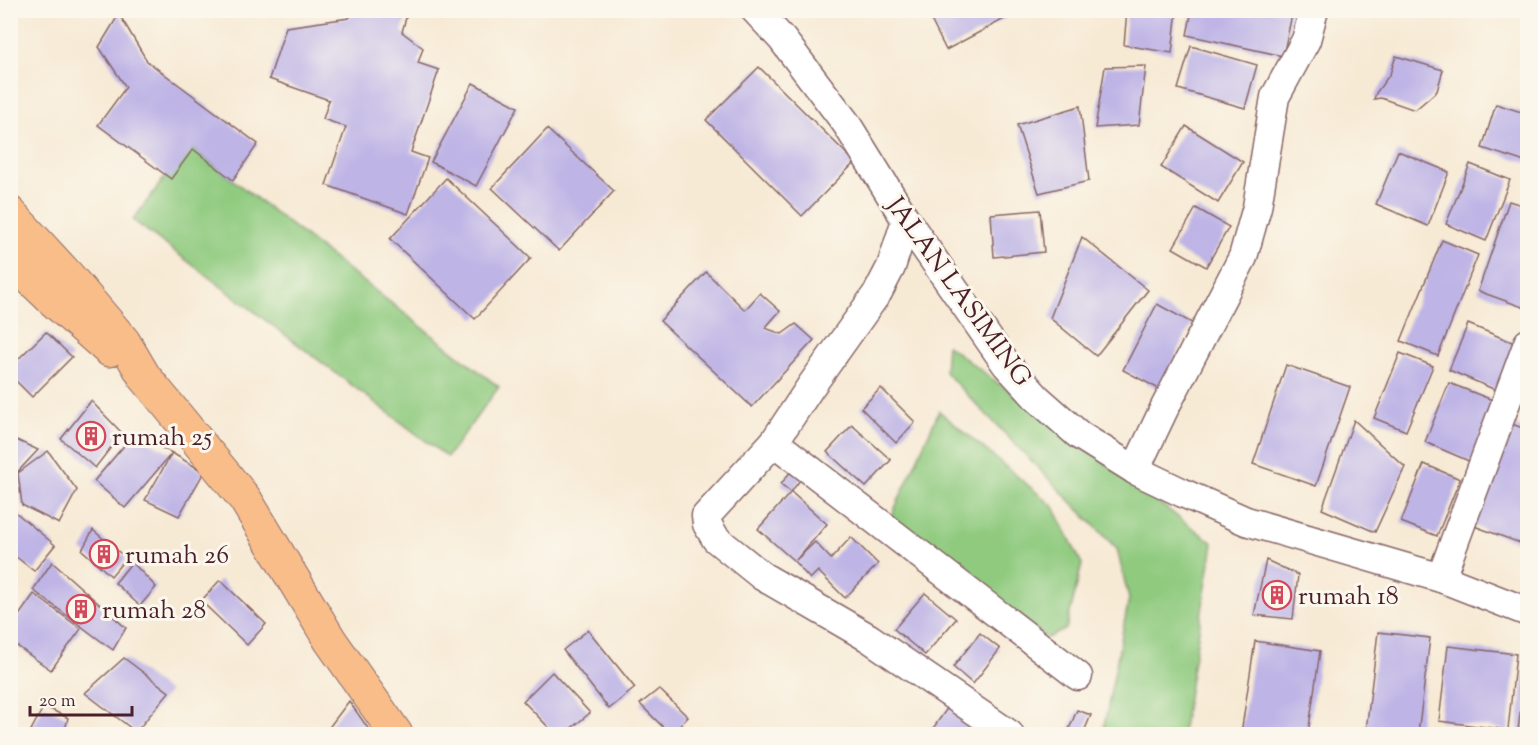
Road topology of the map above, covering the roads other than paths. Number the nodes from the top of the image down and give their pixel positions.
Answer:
1 (755, 10) edge
2 (1314, 10) edge
3 (10, 213) edge
4 (906, 220) junction
5 (10, 259) edge
6 (1527, 343) edge
7 (144, 376) junction
8 (774, 442) junction
9 (1134, 470) junction
10 (1441, 578) junction
11 (1527, 612) edge
12 (1078, 676) dead end
13 (396, 735) edge
14 (1009, 735) edge

1 - 4 street, JALAN LASIMING
2 - 9 street
3 - 7 highway
4 - 8 street
4 - 9 street, JALAN LASIMING
5 - 7 highway
6 - 10 street
7 - 13 highway
8 - 12 street
8 - 14 street
9 - 10 street, JALAN LASIMING
10 - 11 street, JALAN LASIMING

